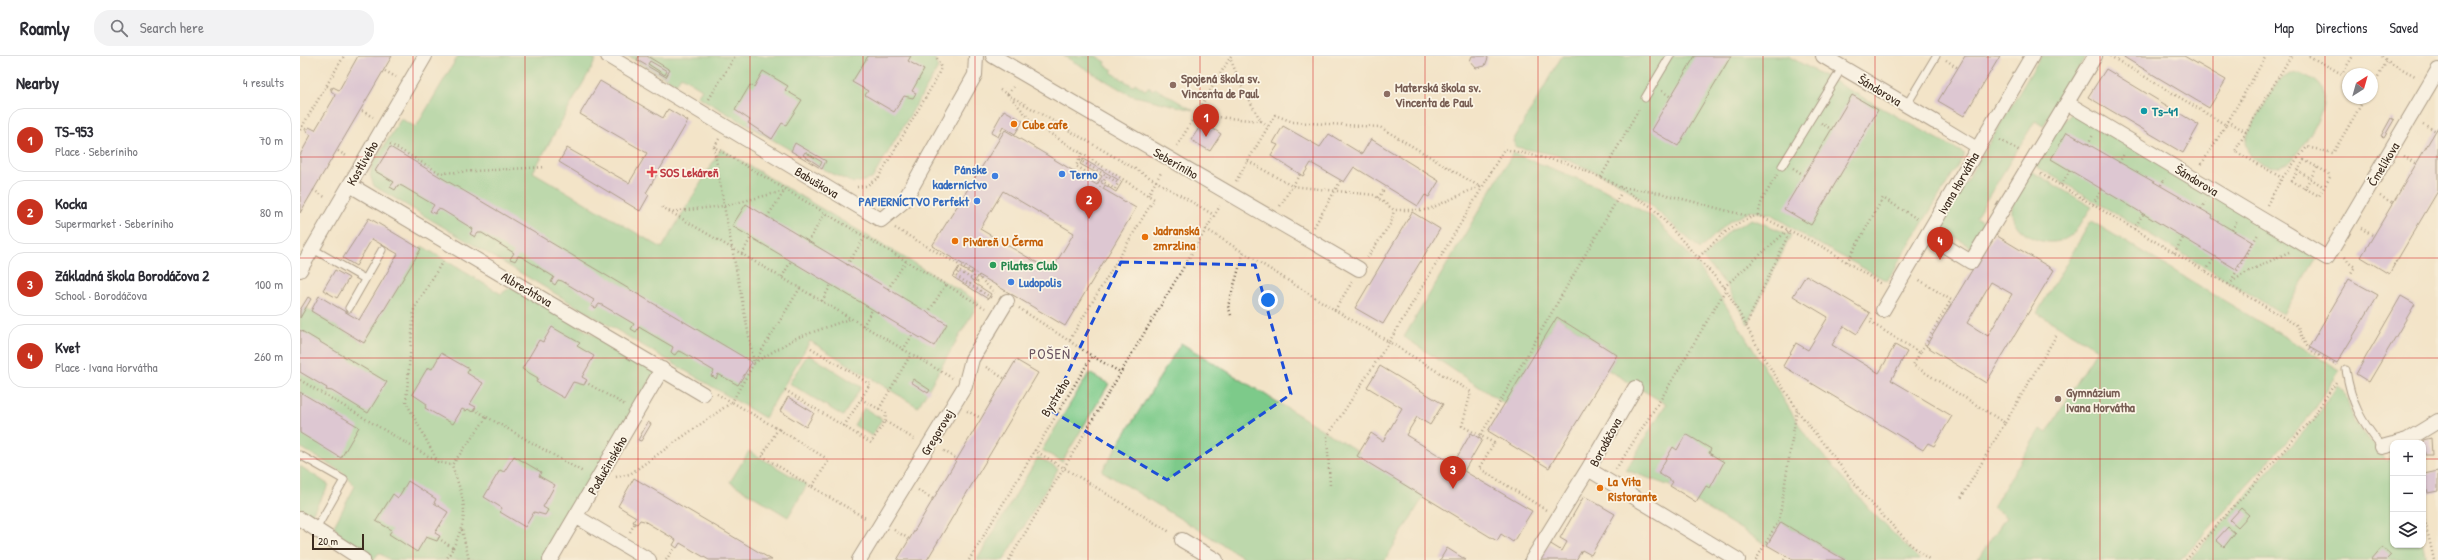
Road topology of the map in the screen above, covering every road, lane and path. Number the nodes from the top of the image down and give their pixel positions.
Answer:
1 (344, 56) edge
2 (425, 56) edge
3 (608, 56) edge
4 (735, 56) edge
5 (936, 56) edge
6 (976, 56) edge
7 (993, 56) edge
8 (1670, 56) edge
9 (1823, 56) edge
10 (1936, 56) edge
11 (2032, 56) edge
12 (2095, 56) edge
13 (2110, 56) edge
14 (2266, 56) edge
15 (2291, 56) edge
16 (2309, 56) edge
17 (2353, 56) edge
18 (2382, 56) edge
19 (1231, 57) edge
20 (2387, 61) junction
21 (1842, 68) junction
22 (2438, 70) edge
23 (385, 71) dead end
24 (2378, 77) edge
25 (398, 79) dead end
26 (2430, 85) junction
27 (326, 86) junction
28 (1013, 88) dead end
29 (332, 89) dead end
30 (1000, 90) dead end
31 (1008, 94) junction
32 (1645, 98) joint
33 (2067, 102) junction
34 (2362, 104) edge
35 (1906, 106) junction
36 (362, 111) dead end
37 (702, 113) junction
38 (1196, 115) junction
39 (375, 118) dead end
40 (2418, 120) dead end
41 (1261, 121) junction
42 (2228, 121) junction
43 (1935, 122) joint
44 (2226, 125) junction
45 (1268, 126) junction
46 (301, 128) edge
47 (308, 130) dead end
48 (2436, 131) dead end
49 (2246, 132) junction
50 (1987, 133) junction
51 (721, 135) dead end
52 (714, 147) junction
53 (386, 148) dead end
54 (1978, 148) junction
55 (338, 151) dead end
56 (1082, 153) junction
57 (2398, 153) dead end
58 (351, 158) dead end
59 (1170, 159) junction
60 (1079, 160) junction
61 (1248, 161) junction
62 (2031, 163) junction
63 (2416, 164) dead end
64 (1782, 166) joint
65 (2318, 166) junction
66 (546, 167) dead end
67 (2070, 170) dead end
68 (2297, 170) junction
69 (1300, 174) dead end
70 (1107, 176) junction
71 (1601, 177) junction
72 (2194, 178) junction
73 (2282, 178) junction
74 (2310, 178) junction
75 (1341, 180) dead end
76 (1156, 181) junction
77 (1103, 182) junction
78 (350, 185) junction
79 (2061, 185) junction
80 (1292, 186) junction
81 (856, 187) dead end
82 (1100, 187) dead end
83 (1481, 187) junction
84 (1619, 187) junction
85 (2324, 187) junction
86 (1385, 188) dead end
87 (2102, 189) dead end
88 (2304, 189) junction
89 (313, 190) dead end
90 (785, 190) junction
91 (1334, 192) junction
92 (2374, 192) dead end
93 (1228, 193) junction
94 (1621, 193) dead end
95 (1148, 194) junction
96 (327, 198) dead end
97 (1378, 198) junction
98 (2393, 203) dead end
99 (2093, 204) junction
100 (724, 206) junction
101 (662, 207) dead end
102 (1394, 210) junction
103 (669, 212) junction
104 (825, 213) junction
105 (2143, 214) dead end
106 (1758, 215) junction
107 (767, 217) dead end
108 (1752, 217) junction
109 (1272, 219) junction
110 (2263, 219) junction
111 (881, 220) junction
112 (2355, 224) dead end
113 (1206, 229) junction
114 (2134, 229) junction
115 (1789, 230) junction
116 (1929, 231) junction
117 (2374, 236) dead end
118 (752, 237) dead end
119 (865, 237) junction
120 (2183, 238) dead end
121 (1307, 239) junction
122 (808, 242) dead end
123 (2305, 245) junction
124 (453, 246) junction
125 (731, 248) junction
126 (313, 249) junction
127 (382, 250) dead end
128 (1244, 251) junction
129 (2174, 252) junction
130 (742, 254) junction
131 (1699, 257) junction
132 (2215, 257) dead end
133 (2327, 258) joint
134 (791, 261) dead end
135 (906, 261) junction
136 (1847, 262) junction
137 (847, 265) dead end
138 (2355, 267) dead end
139 (1360, 269) junction
140 (300, 270) edge
141 (1906, 271) junction
142 (2206, 271) junction
143 (973, 273) dead end
144 (2351, 273) dead end
145 (978, 276) junction
146 (782, 277) junction
147 (365, 279) junction
148 (2229, 283) junction
149 (946, 284) junction
150 (970, 284) junction
151 (831, 285) dead end
152 (800, 288) junction
153 (1725, 288) junction
154 (888, 289) dead end
155 (1894, 291) junction
156 (990, 296) dead end
157 (1007, 300) junction
158 (822, 302) junction
159 (349, 308) dead end
160 (872, 310) dead end
161 (1335, 310) junction
162 (928, 313) dead end
163 (1878, 313) joint
164 (998, 315) junction
165 (1231, 315) dead end
166 (850, 318) junction
167 (863, 326) junction
168 (1746, 326) junction
169 (913, 334) dead end
170 (2056, 336) dead end
171 (1069, 341) junction
172 (1389, 342) junction
173 (811, 348) dead end
174 (903, 350) junction
175 (1920, 353) junction
176 (911, 354) junction
177 (1092, 356) junction
178 (754, 363) junction
179 (984, 366) dead end
180 (662, 369) junction
181 (1120, 372) junction
182 (2346, 372) junction
183 (1005, 379) dead end
184 (300, 380) edge
185 (585, 382) dead end
186 (965, 386) junction
187 (1635, 388) dead end
188 (786, 390) dead end
189 (703, 394) joint
190 (862, 399) junction
191 (732, 402) junction
192 (474, 409) dead end
193 (878, 409) junction
194 (965, 409) dead end
195 (1797, 409) junction
196 (637, 412) junction
197 (487, 417) junction
198 (981, 418) dead end
199 (884, 421) junction
200 (2438, 421) edge
201 (2005, 423) junction
202 (844, 426) junction
203 (778, 429) junction
204 (1479, 437) junction
205 (2407, 440) edge
206 (2390, 444) edge
207 (928, 447) junction
208 (943, 450) dead end
209 (1034, 450) junction
210 (300, 455) edge
211 (957, 459) dead end
212 (438, 462) junction
213 (452, 465) junction
214 (1063, 468) junction
215 (1588, 468) junction
216 (1615, 472) dead end
217 (598, 481) junction
218 (1330, 485) dead end
219 (812, 487) junction
220 (912, 487) dead end
221 (933, 499) dead end
222 (1960, 500) dead end
223 (577, 517) junction
224 (1558, 518) junction
225 (300, 519) edge
226 (2426, 525) edge
227 (884, 527) junction
228 (316, 529) junction
229 (462, 530) junction
230 (438, 538) dead end
231 (909, 539) dead end
232 (1182, 540) joint
233 (675, 547) dead end
234 (453, 548) junction
235 (1786, 556) dead end
236 (363, 560) edge
237 (446, 560) edge
238 (469, 560) edge
239 (550, 560) edge
240 (649, 560) edge
241 (666, 560) edge
242 (859, 560) edge
243 (969, 560) edge
244 (1009, 560) edge
245 (1216, 560) edge
246 (1532, 560) edge
247 (1738, 560) edge
248 (1756, 560) edge
249 (1784, 560) edge
250 (1930, 560) edge
251 (2186, 560) edge
252 (2434, 560) edge

1 - 27 path
2 - 78 street, Kostlivého
3 - 37 street, Babuškova
4 - 37 path
5 - 81 path
6 - 111 street
7 - 59 street, Seberíniho
8 - 32 lane
9 - 21 street, Šándorova
10 - 35 lane
11 - 50 street, Ivana Horvátha
12 - 33 street
13 - 44 path
14 - 42 path
15 - 49 path
16 - 17 path
18 - 20 path
19 - 38 path
19 - 41 path
20 - 24 path
20 - 26 path
21 - 35 street, Šándorova
21 - 64 lane
22 - 26 street, Čmelíkova
23 - 25 path
26 - 133 street, Čmelíkova
27 - 29 path
27 - 46 path
28 - 31 path
30 - 31 path
31 - 56 path
31 - 76 path
32 - 71 path
33 - 62 street
33 - 72 street, Šándorova
34 - 73 path
35 - 43 street, Šándorova
36 - 39 path
37 - 111 street, Babuškova
38 - 41 path
38 - 59 path
40 - 48 path
41 - 45 path
42 - 44 path
42 - 49 path
43 - 54 street, Šándorova
44 - 72 path
45 - 61 path
45 - 83 path
46 - 47 path
49 - 73 path
50 - 54 street, Ivana Horvátha
50 - 62 path
51 - 52 path
52 - 90 path
52 - 100 path
53 - 66 path
54 - 116 street, Ivana Horvátha
55 - 58 path
56 - 60 path
56 - 95 path
57 - 63 path
59 - 76 path
59 - 93 street, Seberíniho
60 - 70 path
60 - 77 path
61 - 80 path
61 - 93 path
62 - 79 path
62 - 116 street
64 - 106 path
65 - 68 path
65 - 74 path
65 - 85 path
67 - 79 path
68 - 74 path
68 - 88 path
69 - 80 path
70 - 77 path
70 - 77 path
71 - 83 path
71 - 84 path
72 - 110 street, Šándorova
73 - 110 path
74 - 85 path
74 - 88 path
75 - 91 path
76 - 95 path
76 - 113 path
77 - 82 path
78 - 124 street, Albrechtova
78 - 126 street, Kostlivého
79 - 99 path
80 - 91 path
80 - 109 path
83 - 102 path
83 - 172 path
84 - 108 path
84 - 131 path
85 - 88 path
86 - 97 path
87 - 99 path
89 - 96 path
90 - 100 path
90 - 104 path
90 - 107 path
91 - 97 path
91 - 121 path
92 - 98 path
93 - 109 street, Seberíniho
94 - 204 path
95 - 171 path
97 - 102 path
99 - 114 path
100 - 103 path
100 - 125 path
101 - 103 path
102 - 139 path
103 - 125 path
104 - 119 path
104 - 122 path
105 - 114 path
106 - 108 path
106 - 115 path
108 - 131 path
109 - 121 street, Seberíniho
110 - 123 street, Šándorova
110 - 148 path
111 - 143 path
112 - 117 path
113 - 128 path
113 - 181 path
114 - 129 path
115 - 136 path
115 - 153 path
115 - 168 path
116 - 136 path
116 - 141 street, Ivana Horvátha
118 - 130 path
119 - 135 path
119 - 137 path
120 - 129 path
121 - 139 street, Seberíniho
123 - 133 street, Šándorova
123 - 148 path
124 - 180 street, Albrechtova
124 - 212 path
125 - 130 path
125 - 178 path
126 - 140 street, Kostlivého
126 - 147 lane
127 - 147 lane
128 - 161 path
128 - 165 path
129 - 142 path
130 - 146 path
131 - 153 path
132 - 142 path
134 - 146 path
135 - 149 path
135 - 154 path
136 - 155 path
138 - 144 path
139 - 161 path
141 - 155 street, Ivana Horvátha
141 - 175 path
142 - 148 path
145 - 150 path
145 - 150 path
145 - 157 path
146 - 152 path
147 - 159 lane
148 - 182 path
149 - 162 path
149 - 164 path
150 - 156 path
151 - 158 path
152 - 158 path
152 - 178 path
153 - 168 path
153 - 216 path
155 - 163 street, Ivana Horvátha
157 - 164 street, Gregorovej
157 - 171 path
158 - 166 path
160 - 167 path
161 - 172 path
163 - 175 path
164 - 186 street, Gregorovej
166 - 167 path
166 - 178 path
167 - 174 path
168 - 195 path
169 - 174 path
170 - 201 path
171 - 177 path
172 - 204 path
172 - 218 path
173 - 190 path
174 - 176 path
175 - 201 path
176 - 186 path
176 - 193 path
177 - 181 path
177 - 209 path, Bystrého
178 - 191 path
179 - 183 path
180 - 189 street, Albrechtova
180 - 196 street, Podlučinského
181 - 214 path
182 - 206 lane
182 - 251 path
184 - 212 path
185 - 196 path
186 - 207 street, Gregorovej
187 - 215 street, Borodáčova
188 - 202 path
189 - 191 path
190 - 193 path
190 - 202 path
191 - 203 path
191 - 217 path
192 - 197 path
193 - 199 path
194 - 198 path
195 - 248 path
195 - 250 path
196 - 217 street, Podlučinského
197 - 213 path
197 - 217 path
199 - 202 path
199 - 207 path
200 - 205 street
201 - 222 path
203 - 219 path
203 - 219 path
204 - 224 path
207 - 227 street, Gregorovej
208 - 211 path
209 - 214 path
209 - 243 path, Bystrého
210 - 228 lane
212 - 213 path
213 - 229 path
214 - 232 path
214 - 244 path
215 - 224 street
215 - 247 street, Borodáčova
217 - 223 street, Podlučinského
219 - 227 path
220 - 221 path
223 - 239 street, Podlučinského
223 - 240 street
224 - 246 street
225 - 228 street
226 - 252 path
227 - 231 path
227 - 242 street, Gregorovej
228 - 236 street
229 - 234 path
229 - 238 path
230 - 234 path
232 - 245 street
233 - 241 path
234 - 237 path
235 - 249 path

